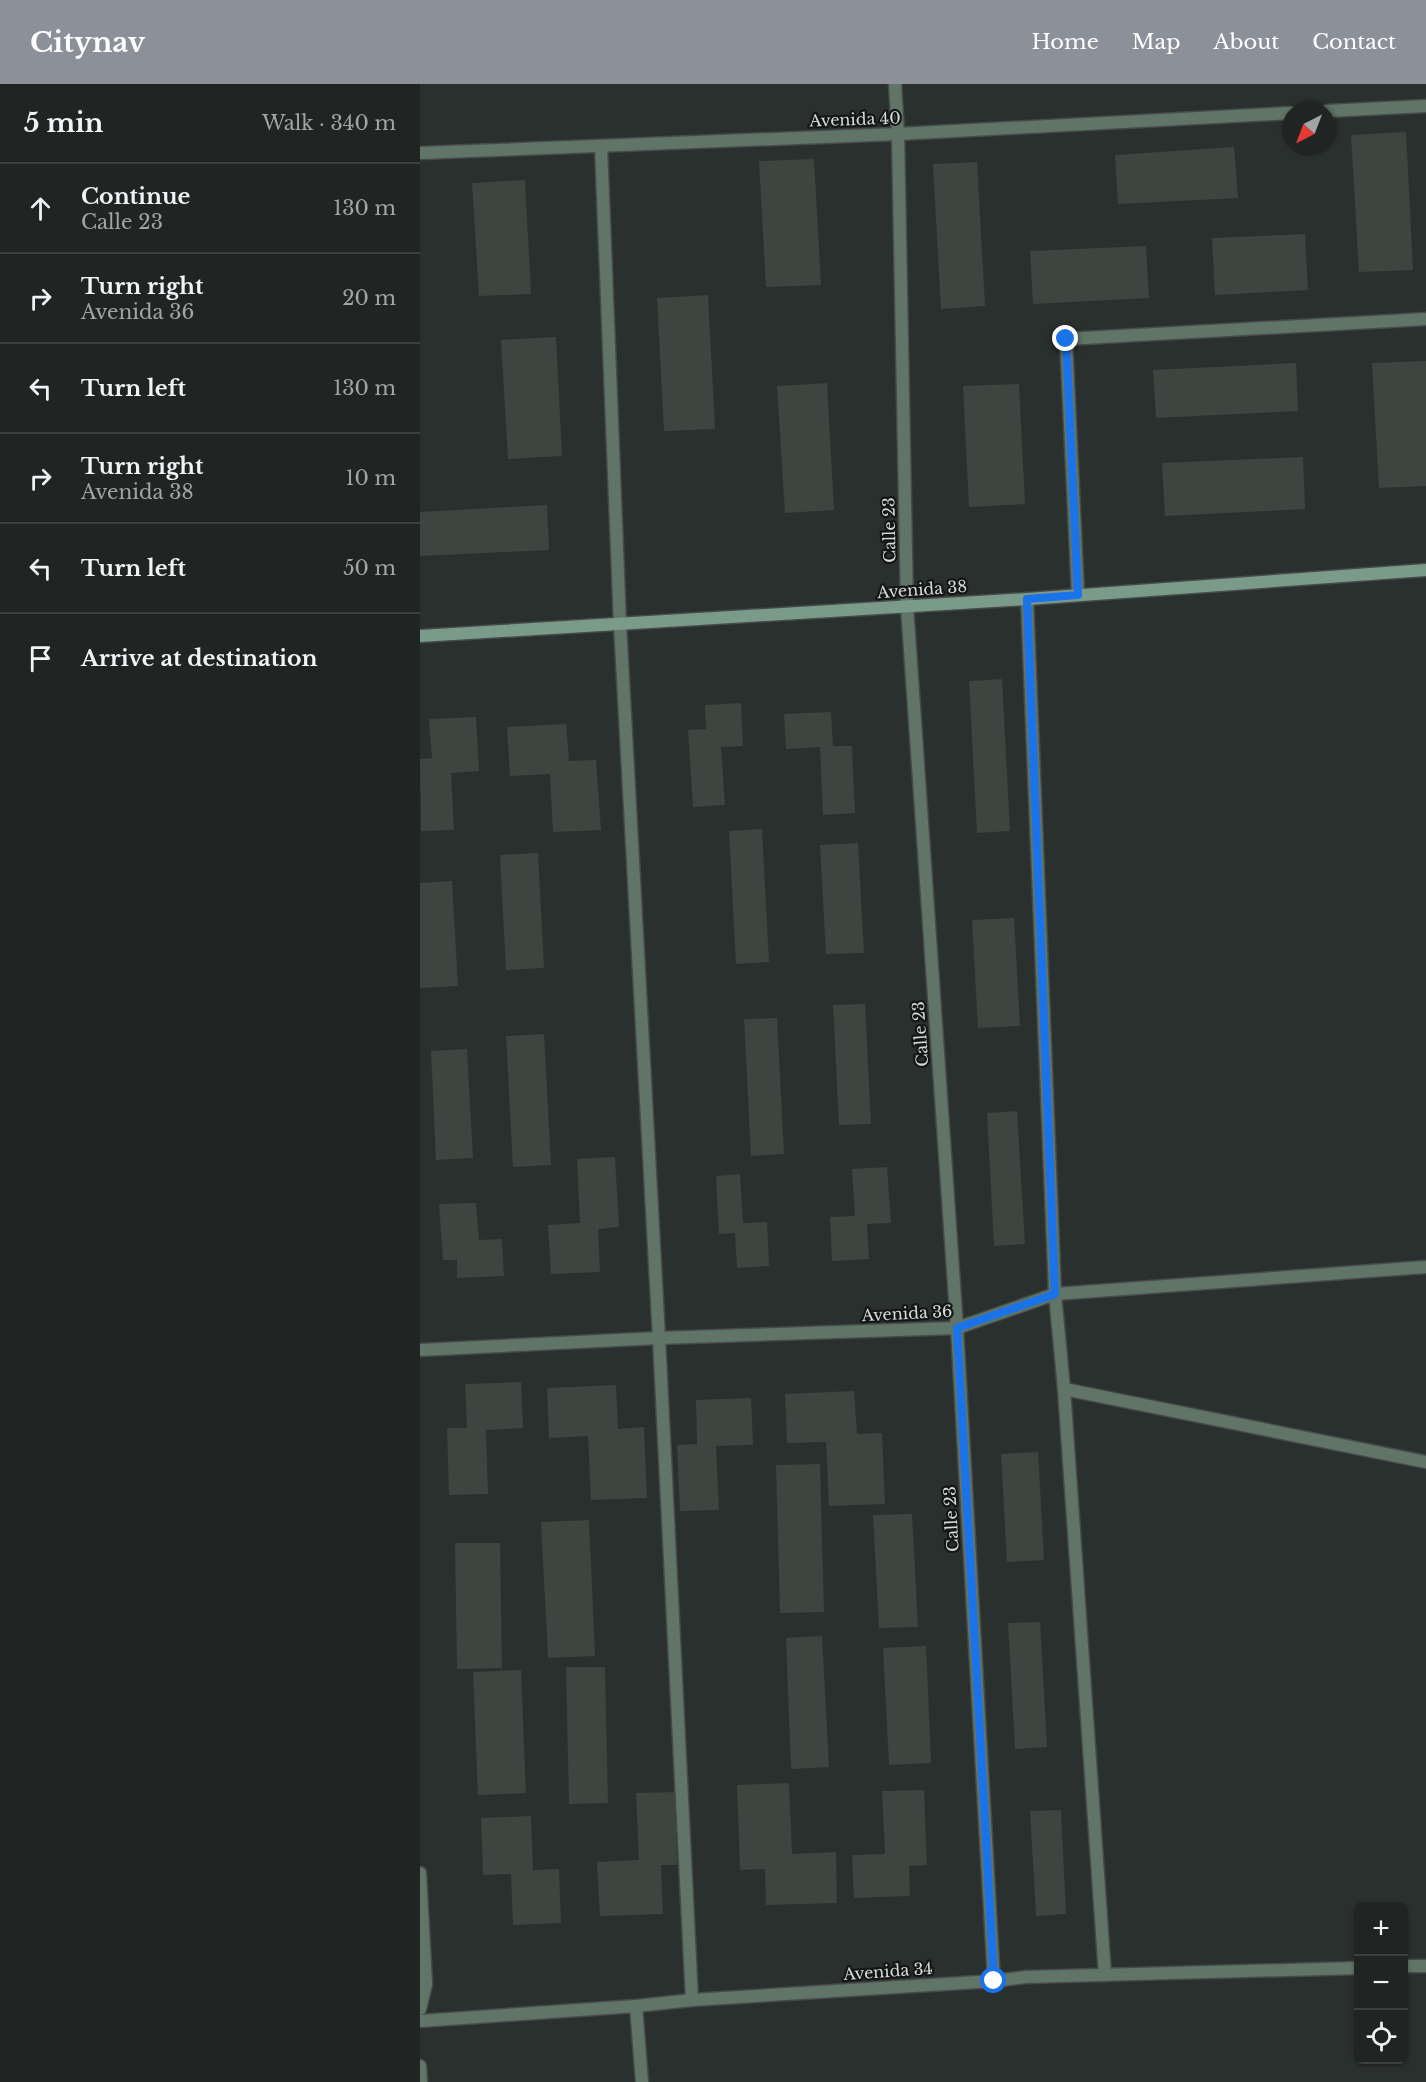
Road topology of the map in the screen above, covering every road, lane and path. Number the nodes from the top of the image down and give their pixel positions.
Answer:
1 (895, 84) edge
2 (1426, 106) edge
3 (1336, 111) edge
4 (1282, 113) edge
5 (898, 134) junction
6 (601, 146) junction
7 (420, 153) edge
8 (1426, 319) edge
9 (1426, 570) edge
10 (1078, 595) junction
11 (1027, 599) junction
12 (907, 606) junction
13 (620, 624) junction
14 (420, 636) edge
15 (1426, 1267) edge
16 (1055, 1294) junction
17 (957, 1328) junction
18 (659, 1338) junction
19 (420, 1350) edge
20 (1064, 1389) junction
21 (1426, 1462) edge
22 (420, 1873) edge
23 (1408, 1966) edge
24 (1426, 1966) edge
25 (1354, 1968) edge
26 (1105, 1975) junction
27 (994, 1981) junction
28 (692, 2000) junction
29 (636, 2006) junction
30 (420, 2009) edge
31 (420, 2021) edge
32 (420, 2066) edge
33 (421, 2082) edge
34 (642, 2082) edge

1 - 5 street, Calle 23
2 - 3 street
4 - 5 street, Avenida 40
5 - 6 street, Avenida 40
5 - 12 street, Calle 23
6 - 7 street, Avenida 40
6 - 13 street
8 - 10 street
9 - 10 street, Avenida 38
10 - 11 street, Avenida 38
11 - 12 street, Avenida 38
11 - 16 street
12 - 13 street, Avenida 38
12 - 17 street, Calle 23
13 - 14 street, Avenida 38
13 - 18 street
15 - 16 street, Avenida 36
16 - 17 street, Avenida 36
16 - 20 street
17 - 18 street, Avenida 36
17 - 27 street, Calle 23
18 - 19 street, Avenida 36
18 - 28 street
20 - 21 street
20 - 26 street
22 - 30 street
23 - 24 street
25 - 26 street, Avenida 34
26 - 27 street, Avenida 34
27 - 28 street, Avenida 34
28 - 29 street, Avenida 34
29 - 31 street, Avenida 34
29 - 34 street
32 - 33 street

